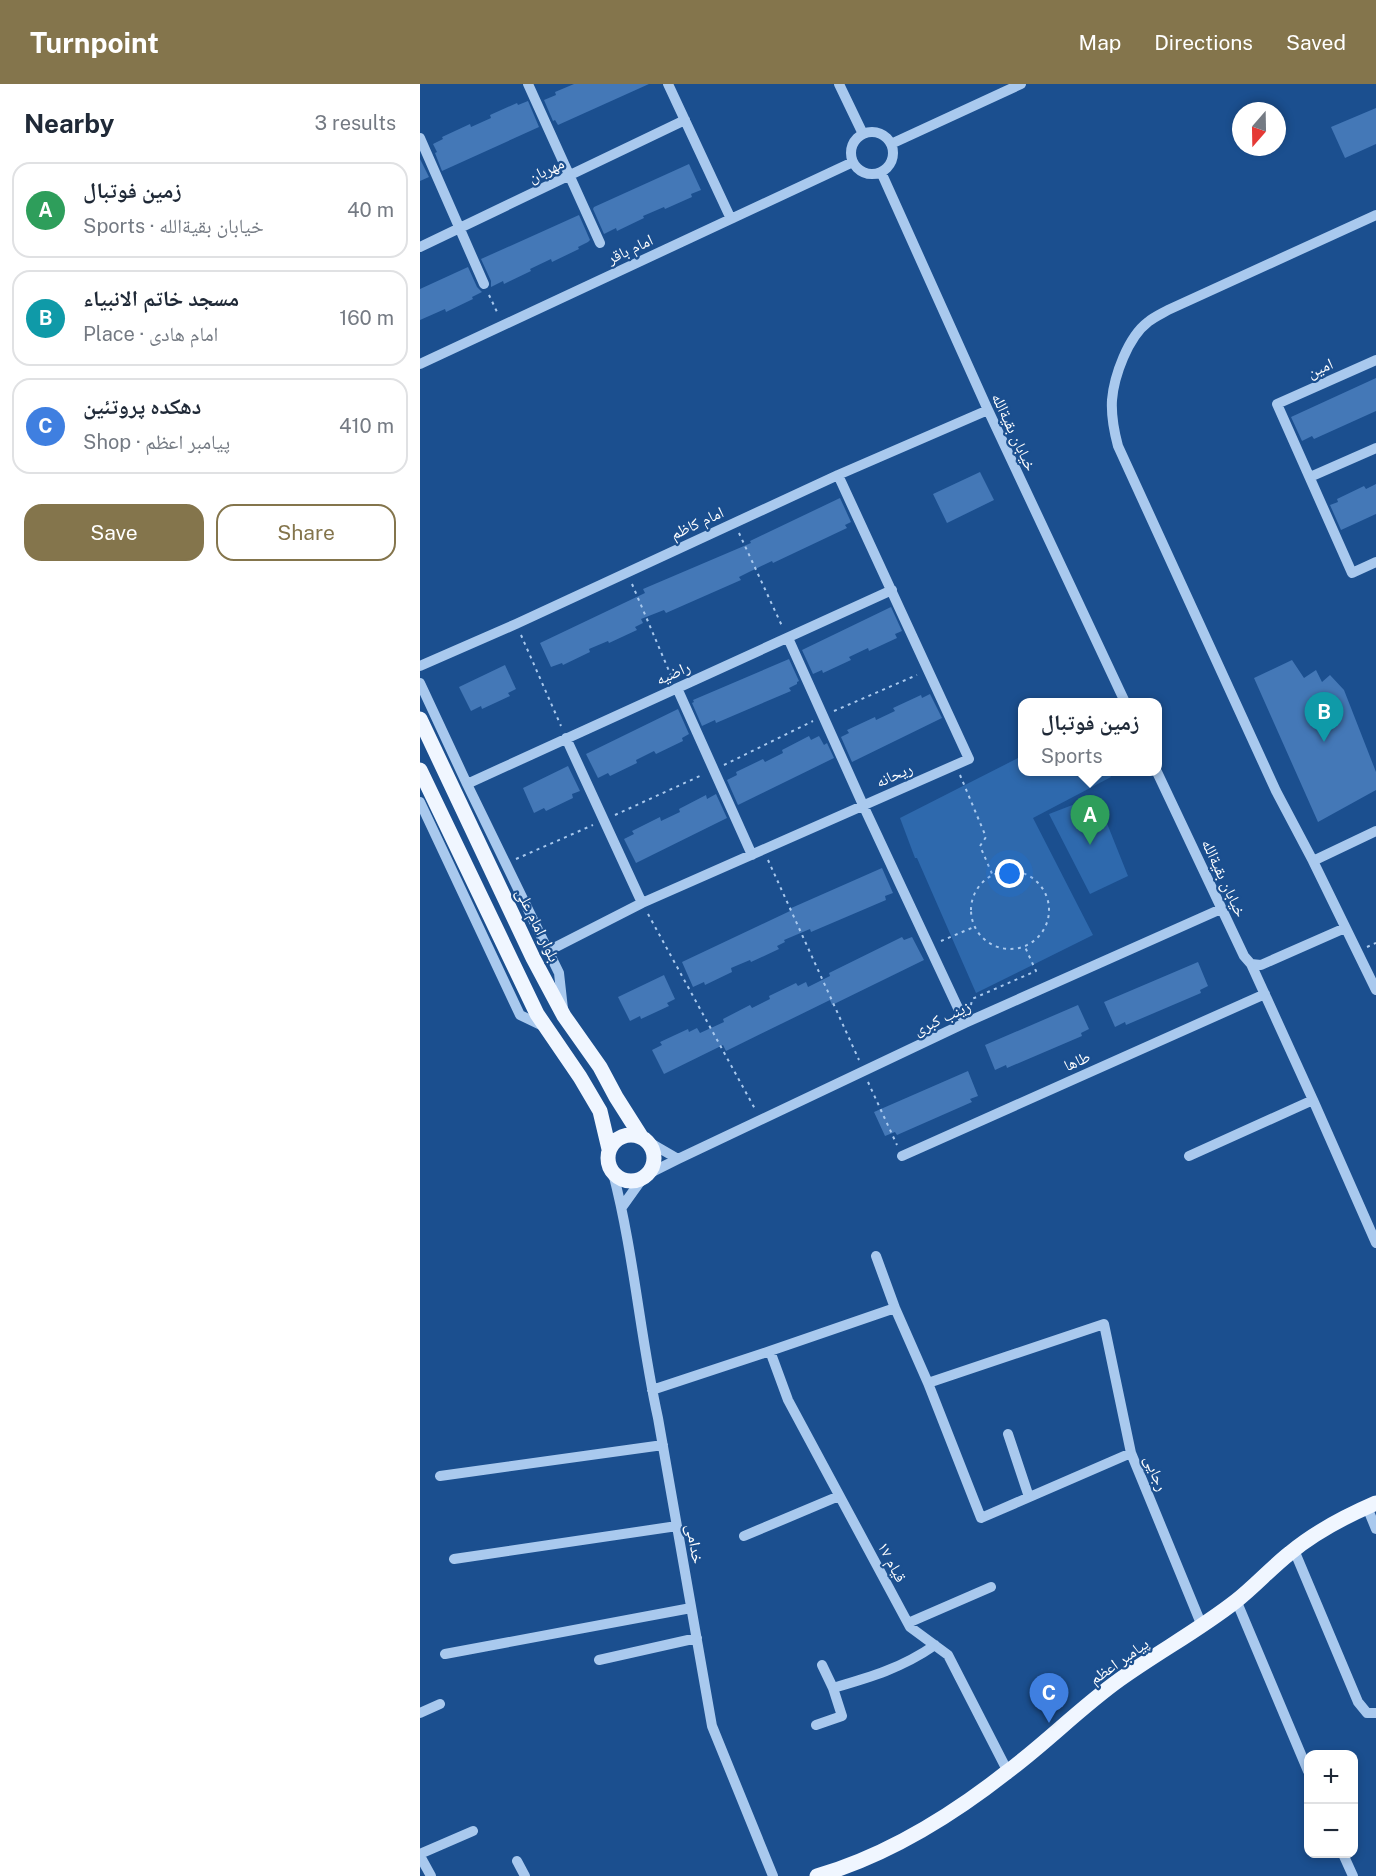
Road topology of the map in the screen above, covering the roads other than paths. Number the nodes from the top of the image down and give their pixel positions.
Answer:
1 (528, 84) edge
2 (668, 84) edge
3 (839, 84) edge
4 (1021, 84) edge
5 (685, 120) junction
6 (863, 134) junction
7 (420, 138) edge
8 (891, 144) junction
9 (853, 162) junction
10 (880, 172) junction
11 (570, 176) junction
12 (1376, 214) edge
13 (731, 219) junction
14 (459, 229) junction
15 (600, 243) dead end
16 (420, 247) edge
17 (484, 284) road end
18 (1376, 360) edge
19 (420, 364) edge
20 (988, 410) junction
21 (1376, 448) edge
22 (838, 475) junction
23 (1310, 477) junction
24 (1376, 562) edge
25 (892, 590) junction
26 (788, 638) junction
27 (420, 666) edge
28 (420, 683) edge
29 (677, 688) junction
30 (1123, 698) edge
31 (420, 719) edge
32 (567, 738) junction
33 (420, 770) edge
34 (1159, 776) edge
35 (466, 784) junction
36 (420, 802) edge
37 (863, 805) junction
38 (1376, 831) edge
39 (752, 855) junction
40 (1313, 861) junction
41 (642, 903) junction
42 (1221, 909) junction
43 (1344, 928) junction
44 (548, 951) junction
45 (1251, 964) junction
46 (1376, 990) edge
47 (1265, 994) junction
48 (564, 1016) junction
49 (965, 1023) junction
50 (544, 1026) junction
51 (1313, 1100) junction
52 (645, 1139) junction
53 (609, 1149) junction
54 (902, 1156) road end
55 (1189, 1156) dead end
56 (678, 1159) junction
57 (613, 1173) junction
58 (645, 1177) junction
59 (622, 1207) junction
60 (1376, 1243) edge
61 (876, 1256) dead end
62 (895, 1308) junction
63 (770, 1351) junction
64 (928, 1383) junction
65 (652, 1390) junction
66 (1008, 1434) dead end
67 (663, 1445) junction
68 (1131, 1453) junction
69 (440, 1476) dead end
70 (839, 1496) junction
71 (1029, 1497) junction
72 (1372, 1505) edge
73 (677, 1526) junction
74 (1376, 1529) edge
75 (744, 1536) dead end
76 (1294, 1550) junction
77 (454, 1559) dead end
78 (991, 1587) dead end
79 (1236, 1600) junction
80 (691, 1608) junction
81 (908, 1623) junction
82 (1202, 1626) junction
83 (696, 1638) junction
84 (935, 1645) junction
85 (445, 1654) dead end
86 (599, 1660) dead end
87 (822, 1665) dead end
88 (833, 1688) junction
89 (440, 1704) dead end
90 (420, 1713) edge
91 (1376, 1713) edge
92 (816, 1725) dead end
93 (1304, 1762) edge
94 (1008, 1772) junction
95 (472, 1831) dead end
96 (420, 1855) edge
97 (1345, 1858) edge
98 (517, 1861) dead end
99 (431, 1876) edge
100 (525, 1876) edge
101 (773, 1876) edge
102 (817, 1876) edge
103 (1353, 1876) edge

1 - 11 street
2 - 5 street
3 - 6 street
4 - 8 street
5 - 11 street, مهربان
5 - 13 street
6 - 8 street
6 - 9 street
7 - 14 street
8 - 10 street
9 - 10 street
9 - 13 street, امام باقر
10 - 20 street, خیابان بقیةالله
11 - 14 street, مهربان
11 - 15 street
12 - 40 street
13 - 19 street, امام باقر
14 - 16 street, مهربان
14 - 17 street
18 - 23 street, امین
20 - 22 street, امام کاظم
20 - 30 street, خیابان بقیةالله
21 - 23 street
22 - 25 street
22 - 27 street, امام کاظم
23 - 24 street
25 - 26 street, راضیه
25 - 37 street, ریحانه
26 - 29 street, راضیه
26 - 37 street
28 - 35 street
29 - 32 street, راضیه
29 - 39 street
31 - 48 main road, بلوار امام علی
32 - 35 street, راضیه
32 - 41 street
33 - 50 main road
34 - 42 street, خیابان بقیةالله
35 - 44 street
36 - 50 street
37 - 39 street, ریحانه
37 - 49 street
38 - 40 street
39 - 41 street, ریحانه
40 - 43 street
41 - 44 street, ریحانه
42 - 45 street, خیابان بقیةالله
42 - 49 street, زینب کبری
43 - 45 street
43 - 46 street
44 - 48 street
45 - 47 street, خیابان بقیةالله
47 - 51 street, خیابان بقیةالله
47 - 54 street, طاها
48 - 50 main road
48 - 52 main road, بلوار امام علی
49 - 56 street, زینب کبری
50 - 53 main road
51 - 55 street
51 - 60 street, خیابان بقیةالله
52 - 53 main road
52 - 56 street
52 - 58 main road
53 - 57 main road
56 - 58 street, زینب کبری
57 - 58 main road
57 - 59 street, خدامی
58 - 59 street
59 - 65 street, خدامی
61 - 62 street
62 - 63 street
62 - 64 street
63 - 65 street
63 - 70 street, قیام ۱۷
64 - 68 street, رجایی
64 - 71 street
65 - 67 street, خدامی
66 - 71 street
67 - 69 street
67 - 73 street, خدامی
68 - 71 street
68 - 82 street, رجایی
70 - 75 street
70 - 81 street, قیام ۱۷
72 - 74 street
72 - 76 main road, پیامبر اعظم
73 - 77 street
73 - 80 street, خدامی
76 - 79 main road, پیامبر اعظم
76 - 91 street
78 - 81 street
79 - 82 main road, پیامبر اعظم
79 - 93 street
80 - 83 street, خدامی
80 - 85 street
81 - 84 street, قیام ۱۷
82 - 94 main road, پیامبر اعظم
83 - 86 street
83 - 101 street, خدامی
84 - 88 street
84 - 94 street, قیام ۱۷
87 - 88 street
88 - 92 street
89 - 90 street
94 - 102 main road, پیامبر اعظم
95 - 96 street
96 - 99 street
97 - 103 street
98 - 100 street

